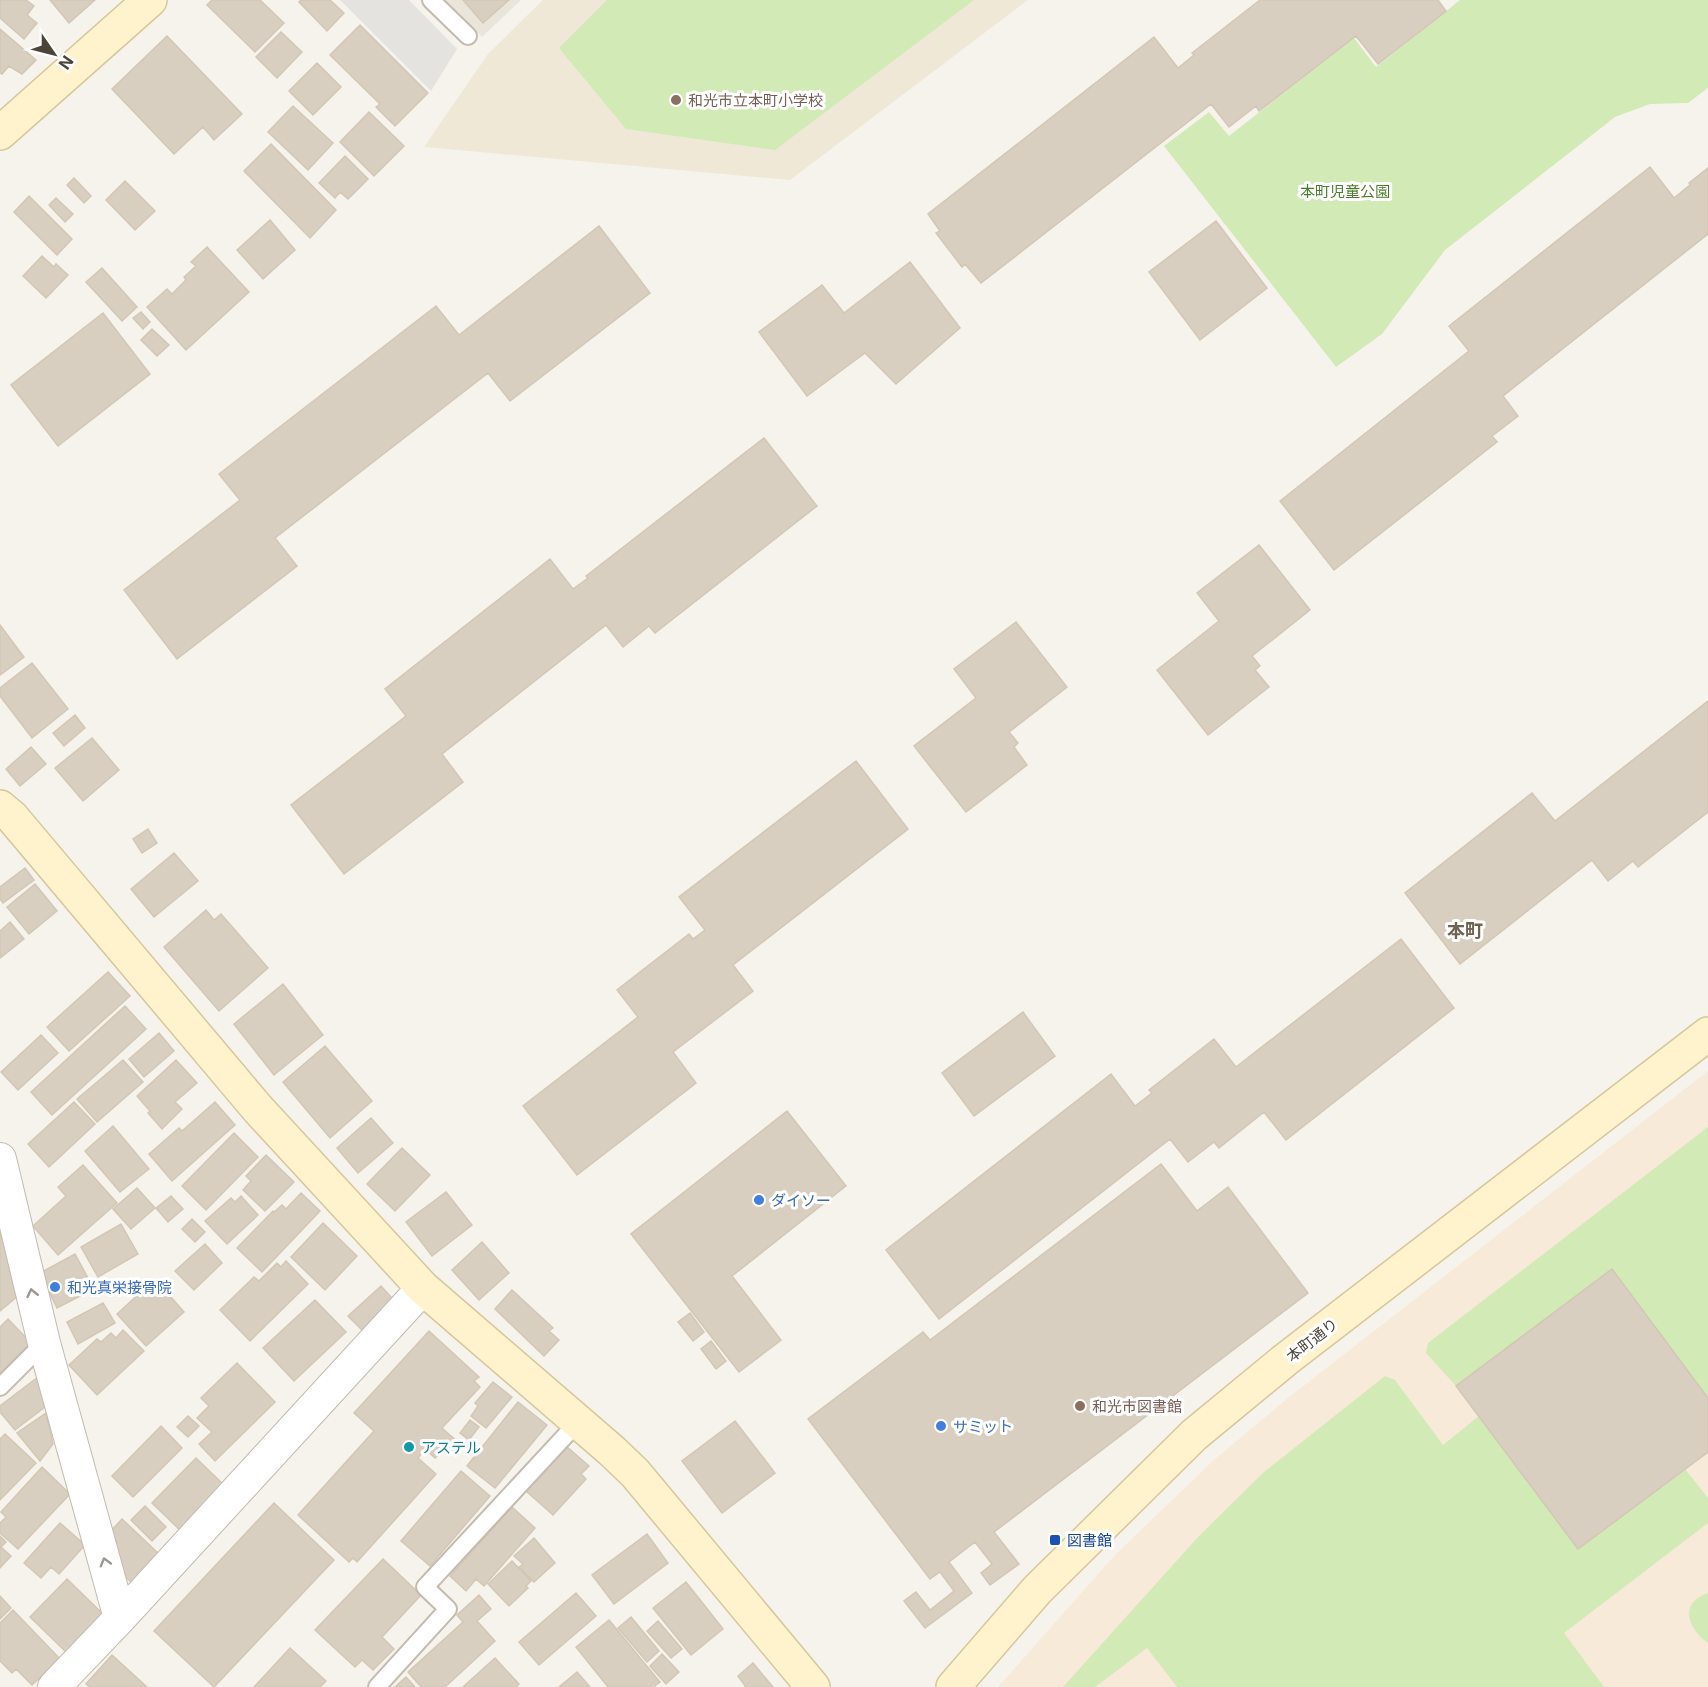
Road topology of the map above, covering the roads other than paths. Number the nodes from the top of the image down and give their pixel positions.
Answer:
1 (150, 0) edge
2 (431, 0) edge
3 (468, 36) dead end
4 (0, 133) edge
5 (0, 807) edge
6 (1708, 1034) edge
7 (0, 1159) edge
8 (423, 1288) junction
9 (44, 1343) junction
10 (0, 1387) edge
11 (578, 1422) junction
12 (120, 1618) junction
13 (54, 1687) edge
14 (377, 1687) edge
15 (813, 1687) edge
16 (953, 1687) edge

1 - 4 street
2 - 3 lane
5 - 8 street
6 - 16 street, 本町通り
9 -> 7 street
8 - 11 street
8 - 12 street
9 - 10 lane
12 -> 9 street
11 - 14 lane
11 - 15 street
12 - 13 street

